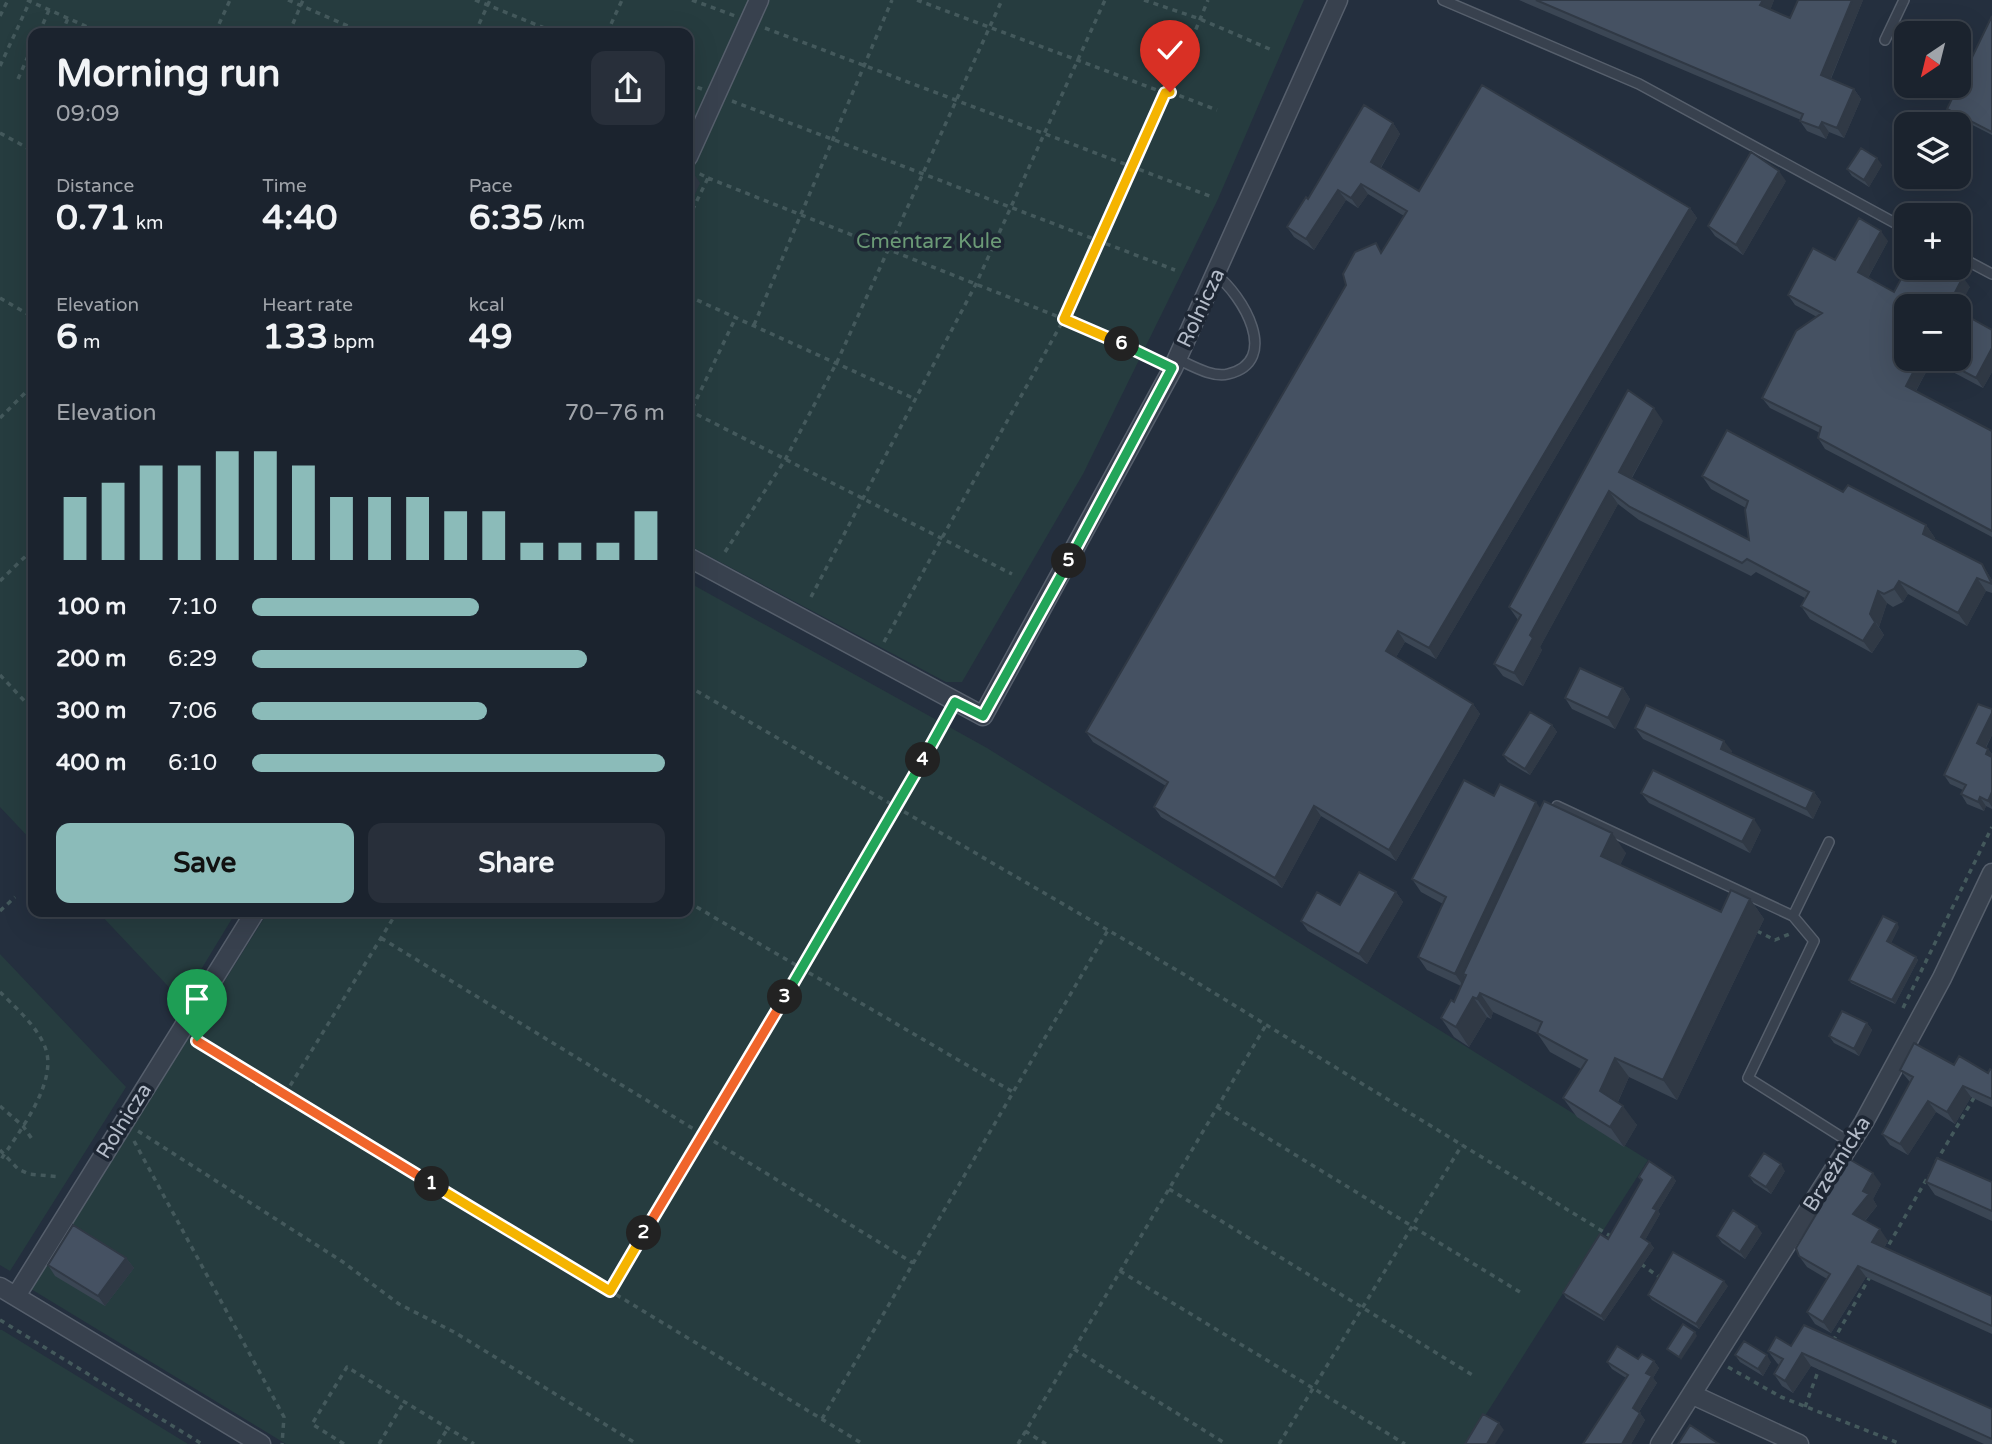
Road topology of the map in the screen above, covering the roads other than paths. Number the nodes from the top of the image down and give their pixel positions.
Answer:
1 (759, 0) edge
2 (1338, 0) edge
3 (1443, 0) edge
4 (1904, 0) edge
5 (1885, 40) dead end
6 (693, 146) edge
7 (1894, 222) edge
8 (1971, 263) edge
9 (1992, 274) edge
10 (1216, 275) junction
11 (1175, 364) junction
12 (693, 560) edge
13 (1545, 830) edge
14 (1829, 842) dead end
15 (1992, 873) edge
16 (1793, 916) junction
17 (252, 917) edge
18 (1851, 1143) junction
19 (8, 1291) edge
20 (1692, 1395) junction
21 (261, 1444) edge
22 (1660, 1444) edge
23 (1799, 1444) edge

1 - 6 street
2 - 10 street, Rolnicza
3 - 7 lane
4 - 5 lane
8 - 9 lane
10 - 11 street, Rolnicza
10 - 11 lane
11 - 12 street, Rolnicza
13 - 16 lane
14 - 16 lane
15 - 18 street, Brzeźnicka
16 - 18 lane
17 - 19 street, Rolnicza
18 - 20 street, Brzeźnicka
19 - 21 street
20 - 22 street, Brzeźnicka
20 - 23 street

